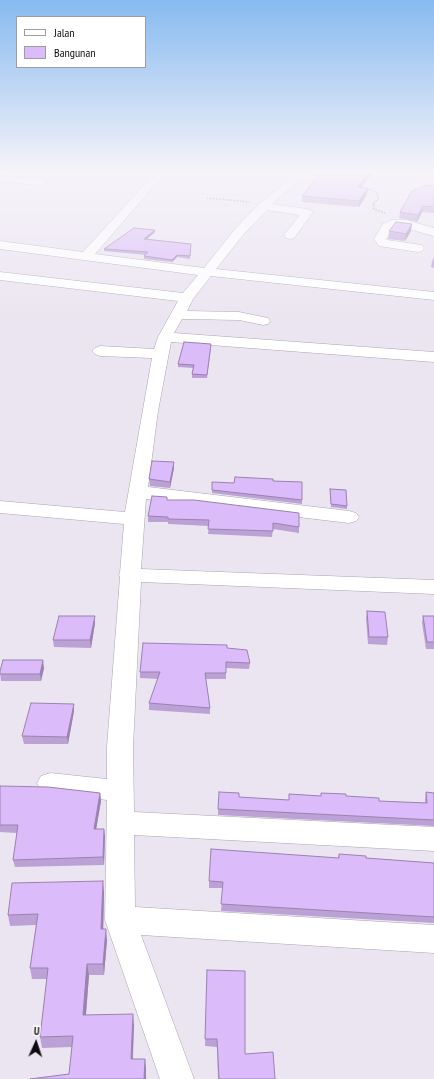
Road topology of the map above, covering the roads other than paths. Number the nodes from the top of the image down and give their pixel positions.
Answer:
1 (121, 222) edge
2 (248, 222) edge
3 (300, 222) edge
4 (434, 232) edge
5 (290, 236) dead end
6 (0, 245) edge
7 (16, 246) junction
8 (418, 248) dead end
9 (93, 257) junction
10 (5, 258) dead end
11 (206, 272) junction
12 (0, 276) edge
13 (434, 296) edge
14 (182, 306) junction
15 (263, 321) dead end
16 (163, 345) junction
17 (100, 350) dead end
18 (434, 357) edge
19 (138, 492) junction
20 (0, 507) edge
21 (350, 516) dead end
22 (134, 519) junction
23 (129, 575) junction
24 (434, 587) edge
25 (50, 784) dead end
26 (119, 791) junction
27 (119, 823) junction
28 (434, 839) edge
29 (120, 920) junction
30 (434, 939) edge
31 (177, 1079) edge

1 - 9 street
2 - 11 street
3 - 5 street
4 - 8 street
6 - 7 street
7 - 9 street
7 - 10 street
9 - 11 street
11 - 13 street
11 - 14 street
12 - 14 street
14 - 15 street
14 - 16 street
16 - 17 street
16 - 18 street
16 - 19 street
19 - 21 street
19 - 22 street
20 - 22 street
22 - 23 street
23 - 24 street
23 - 26 street
25 - 26 street
26 - 27 street
27 - 28 street
27 - 29 street
29 - 30 street
29 - 31 street

